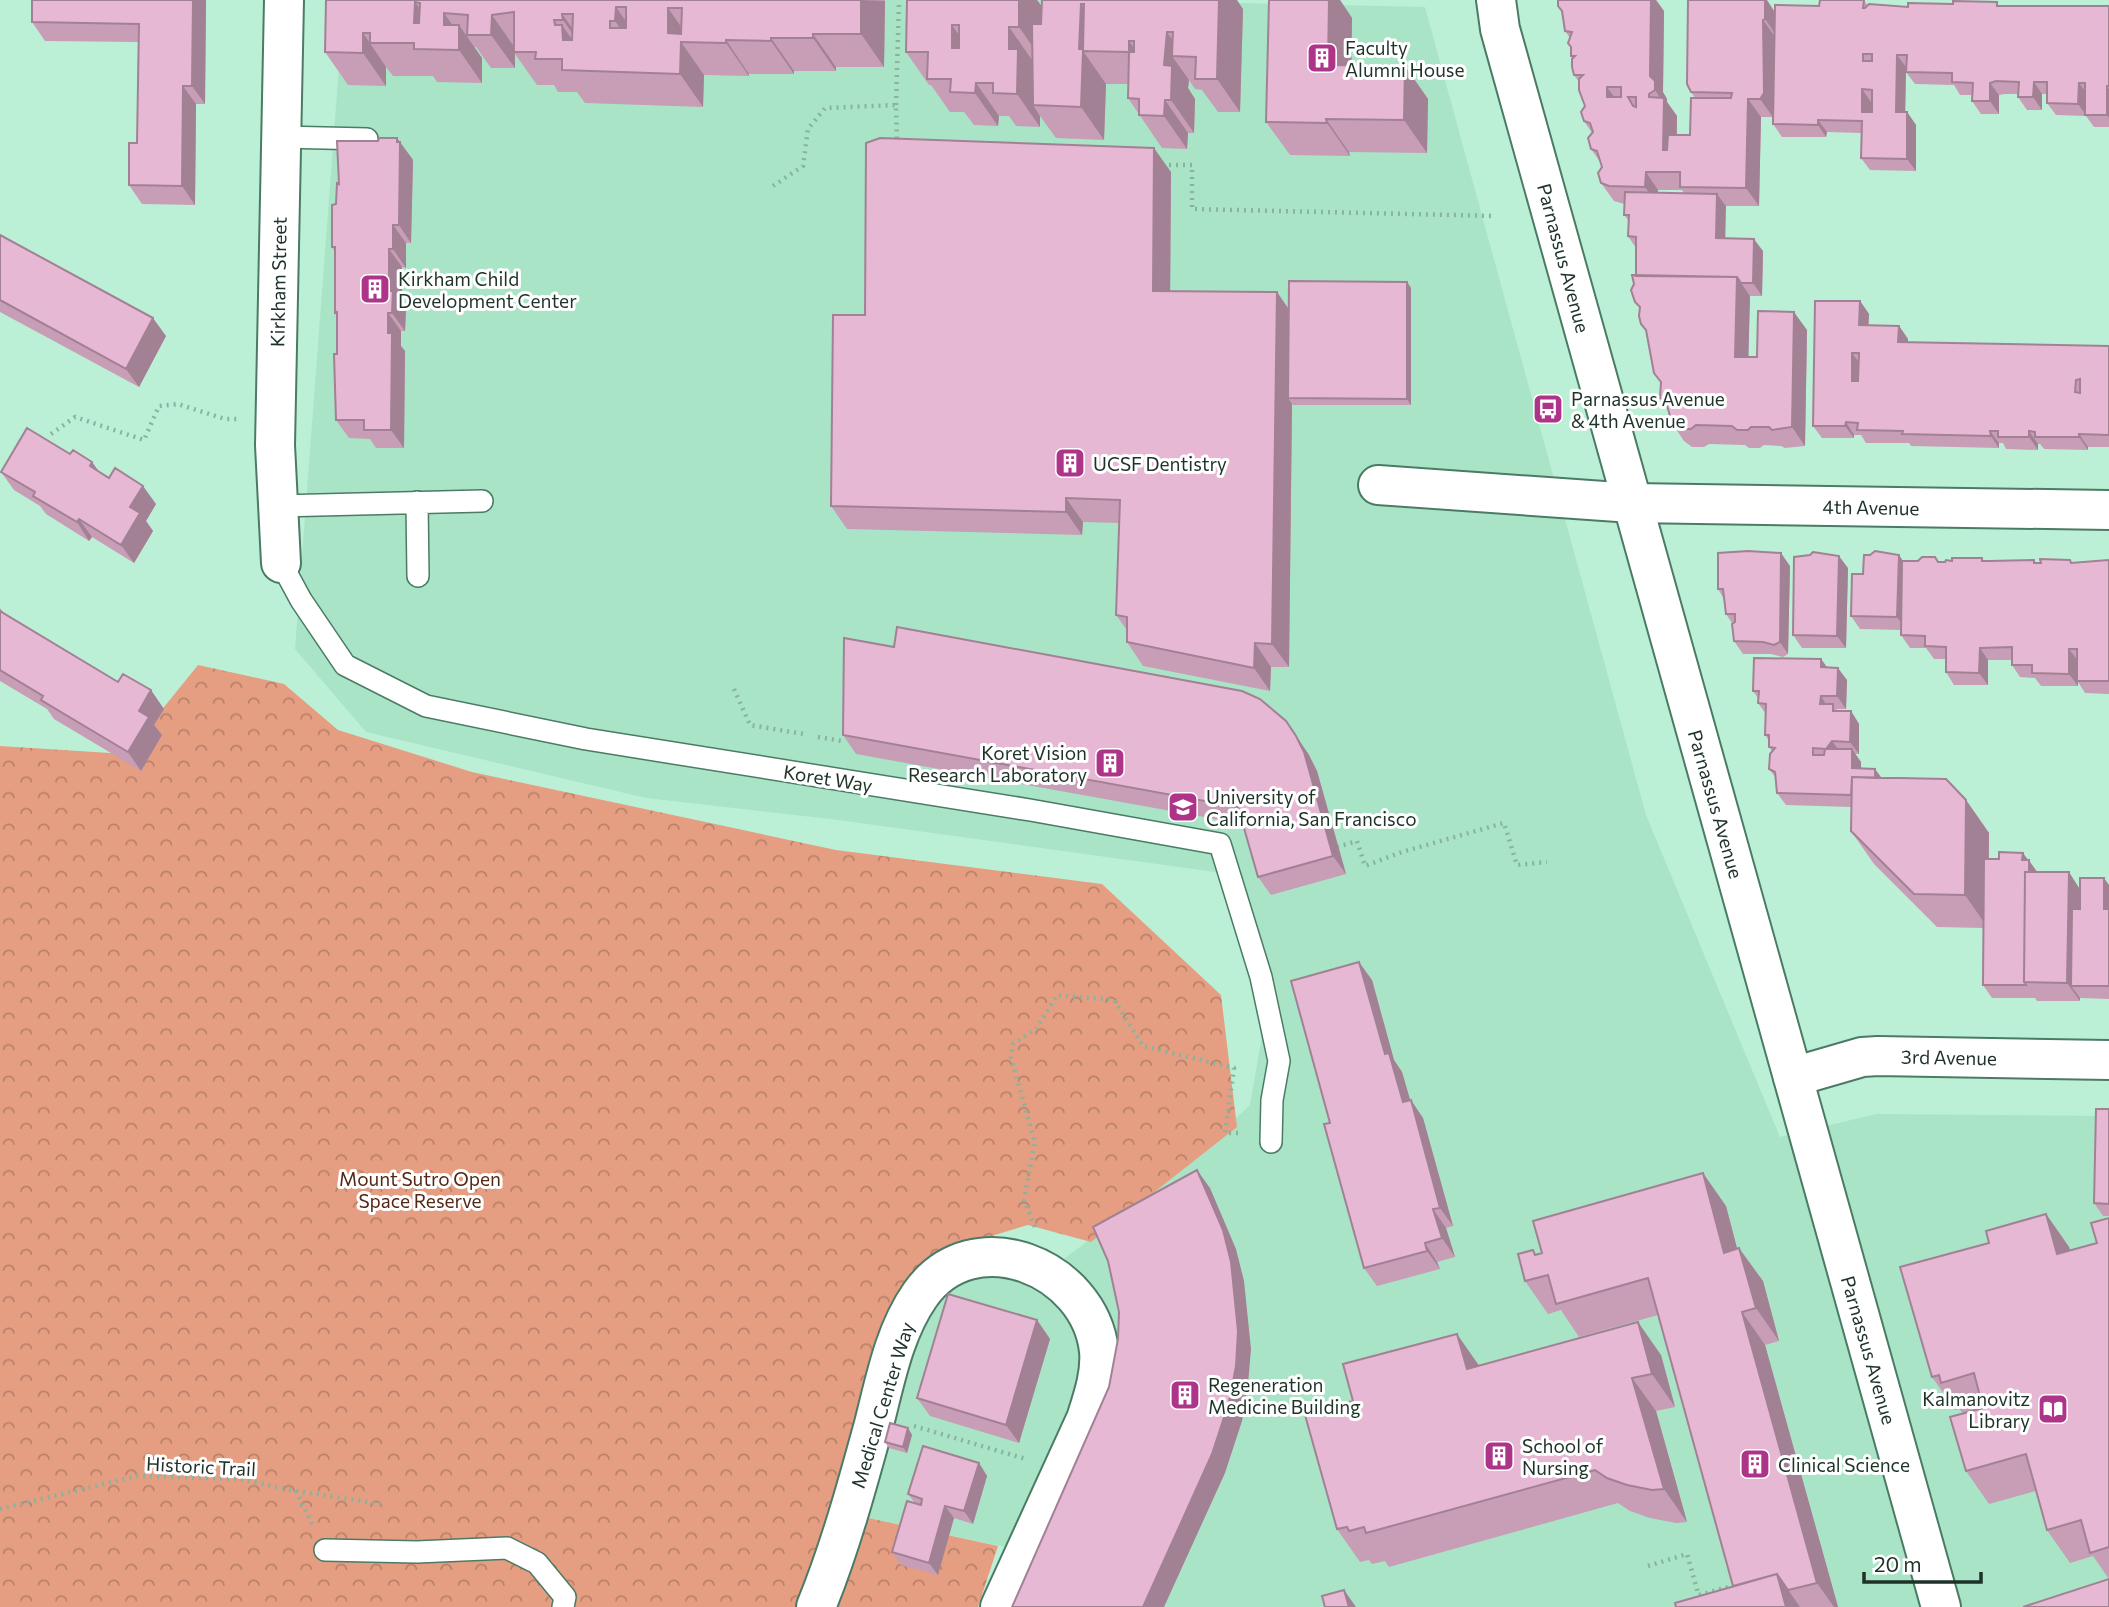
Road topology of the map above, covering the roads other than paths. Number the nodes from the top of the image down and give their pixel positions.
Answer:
1 (284, 0) edge
2 (1496, 0) edge
3 (281, 137) junction
4 (368, 139) edge
5 (1378, 485) dead end
6 (482, 501) dead end
7 (417, 502) junction
8 (1632, 503) junction
9 (278, 506) junction
10 (2109, 510) edge
11 (281, 563) joint
12 (418, 576) dead end
13 (2109, 1060) edge
14 (1793, 1077) junction
15 (1270, 1142) dead end
16 (325, 1550) road end
17 (563, 1607) edge
18 (816, 1607) edge
19 (1000, 1607) edge
20 (1941, 1607) edge

1 - 3 street, Kirkham Street
2 - 8 street, Parnassus Avenue
3 - 4 lane
3 - 9 street, Kirkham Street
5 - 8 street, 4th Avenue
6 - 7 lane
7 - 9 lane
7 - 12 lane
8 - 10 street, 4th Avenue
8 - 14 street, Parnassus Avenue
9 - 11 street, Kirkham Street
11 - 15 lane, Koret Way
13 - 14 street, 3rd Avenue
14 - 20 street, Parnassus Avenue
16 - 17 lane
18 - 19 street, Medical Center Way

